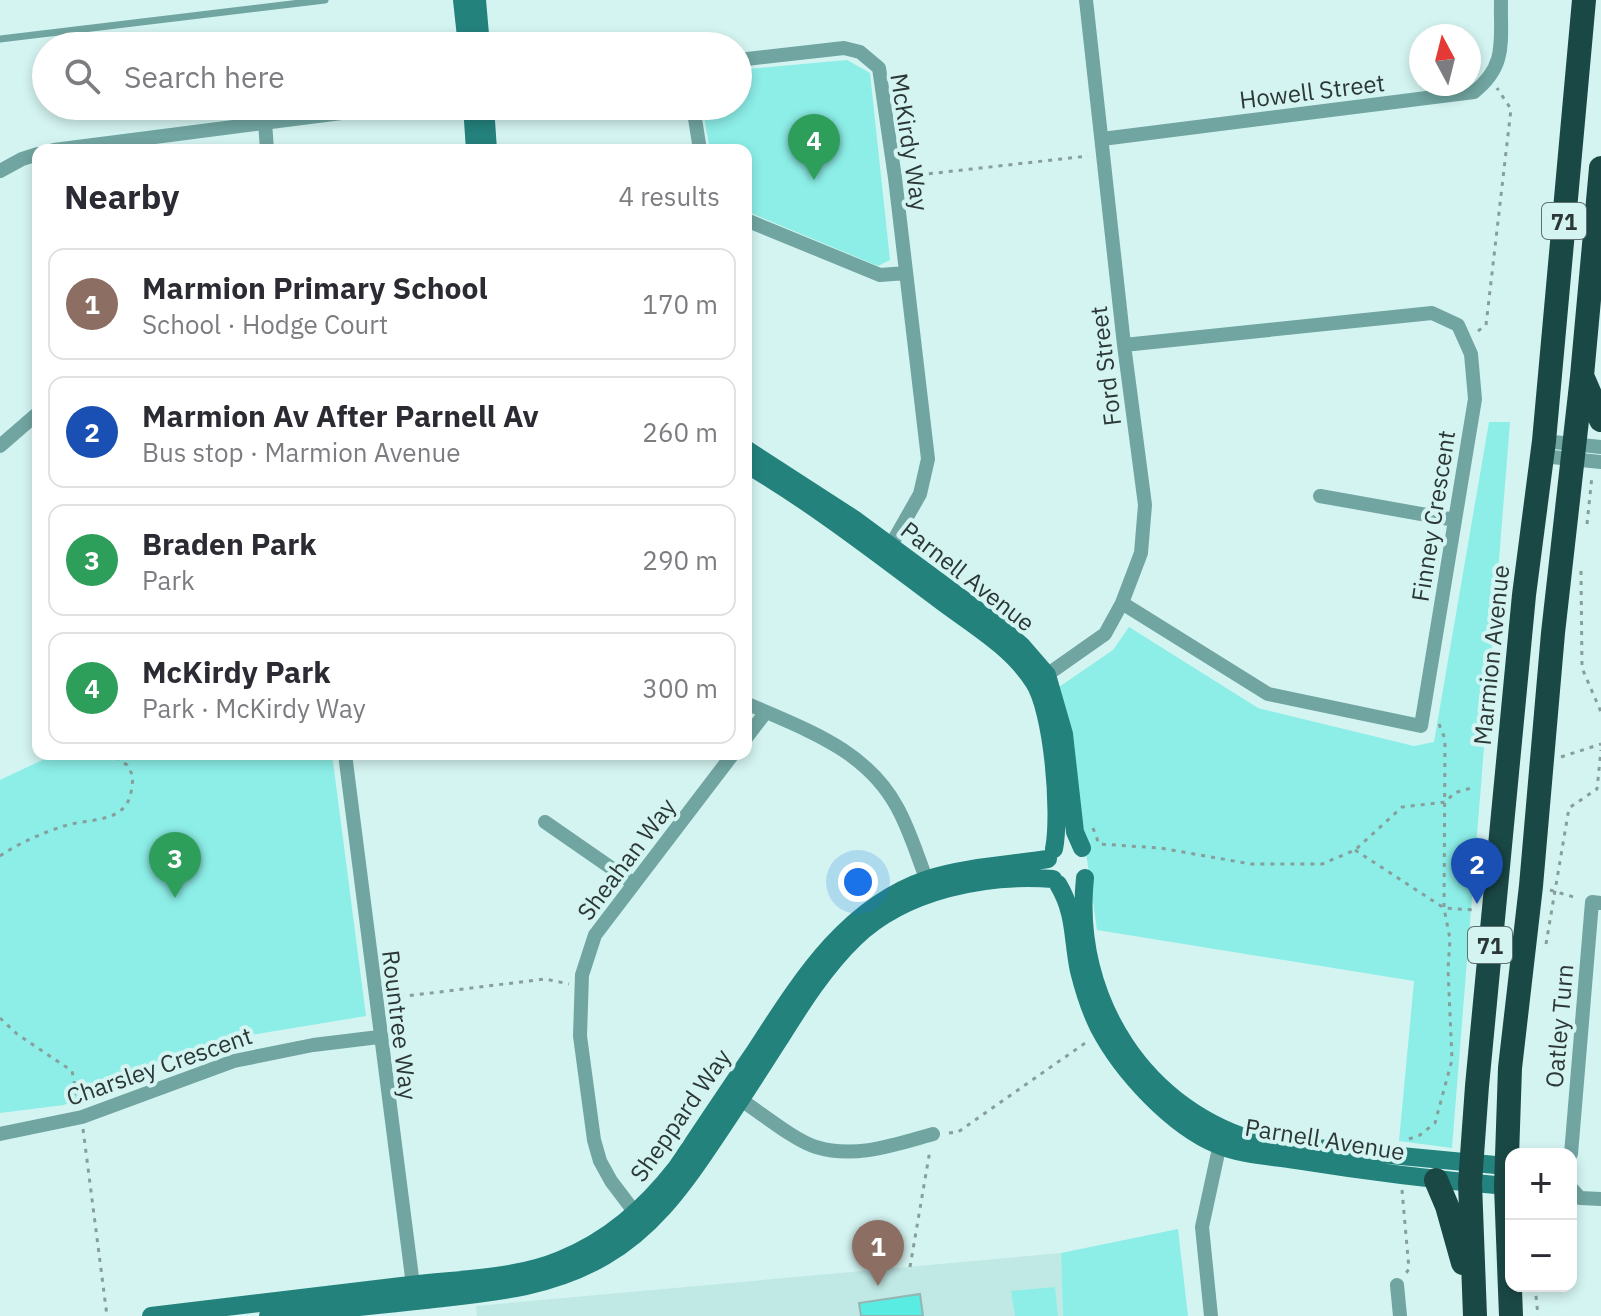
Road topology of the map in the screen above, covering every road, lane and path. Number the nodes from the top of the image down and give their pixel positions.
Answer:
1 (325, 0) edge
2 (462, 0) edge
3 (477, 0) edge
4 (1086, 0) edge
5 (1501, 0) edge
6 (1584, 0) edge
7 (58, 32) edge
8 (465, 32) edge
9 (480, 32) edge
10 (32, 35) edge
11 (0, 39) edge
12 (752, 58) edge
13 (1491, 79) junction
14 (281, 120) edge
15 (473, 120) edge
16 (486, 120) edge
17 (695, 120) edge
18 (265, 122) junction
19 (99, 144) edge
20 (267, 144) edge
21 (475, 144) edge
22 (488, 144) edge
23 (699, 144) edge
24 (1103, 147) junction
25 (32, 156) edge
26 (1601, 168) edge
27 (0, 171) edge
28 (895, 178) junction
29 (752, 222) edge
30 (906, 273) junction
31 (1465, 340) junction
32 (1124, 345) junction
33 (1582, 376) junction
34 (32, 418) edge
35 (1601, 420) edge
36 (0, 446) edge
37 (1601, 447) edge
38 (1543, 448) junction
39 (752, 453) edge
40 (1585, 456) edge
41 (752, 468) edge
42 (1320, 496) dead end
43 (1455, 520) junction
44 (1585, 530) dead end
45 (887, 552) junction
46 (1582, 559) dead end
47 (1122, 603) junction
48 (1041, 679) junction
49 (752, 706) edge
50 (1424, 708) junction
51 (766, 712) junction
52 (1601, 712) edge
53 (752, 730) edge
54 (1601, 744) edge
55 (1601, 750) edge
56 (1561, 757) dead end
57 (120, 760) edge
58 (346, 760) edge
59 (728, 760) edge
60 (1471, 788) dead end
61 (1446, 802) junction
62 (545, 822) dead end
63 (1075, 829) junction
64 (1082, 848) junction
65 (1355, 850) junction
66 (1051, 854) junction
67 (0, 856) edge
68 (1085, 878) junction
69 (1056, 882) junction
70 (633, 883) junction
71 (929, 886) junction
72 (1531, 886) junction
73 (1556, 892) junction
74 (1596, 903) edge
75 (1444, 908) junction
76 (1493, 911) junction
77 (1544, 952) dead end
78 (580, 986) junction
79 (374, 1000) junction
80 (0, 1018) edge
81 (1101, 1031) junction
82 (379, 1037) junction
83 (741, 1100) junction
84 (82, 1117) junction
85 (0, 1134) edge
86 (933, 1134) junction
87 (1222, 1138) junction
88 (1507, 1148) edge
89 (1572, 1148) edge
90 (1399, 1156) junction
91 (1470, 1173) junction
92 (1401, 1175) junction
93 (1505, 1176) edge
94 (1436, 1180) junction
95 (1577, 1195) edge
96 (1601, 1199) edge
97 (640, 1219) junction
98 (1508, 1220) edge
99 (910, 1267) dead end
100 (1397, 1285) joint
101 (1536, 1292) edge
102 (414, 1293) junction
103 (1474, 1306) edge
104 (235, 1311) edge
105 (107, 1316) edge
106 (151, 1316) edge
107 (268, 1316) edge
108 (1211, 1316) edge
109 (1400, 1316) edge
110 (1511, 1316) edge
111 (1538, 1316) edge

1 - 7 lane
2 - 8 street
3 - 9 street
4 - 24 street, Ford Street
5 - 13 street
6 - 38 highway, Marmion Avenue / 71
10 - 11 lane
12 - 28 street, McKirdy Way
13 - 24 street, Howell Street
13 - 31 path
14 - 18 street
15 - 21 street
16 - 22 street
17 - 23 street
18 - 19 street
18 - 20 street
24 - 28 path
24 - 32 street, Ford Street
25 - 27 street
26 - 33 highway, 71
28 - 30 street, McKirdy Way
29 - 30 street
30 - 45 street, McKirdy Way
31 - 32 street
31 - 43 street, Finney Crescent
32 - 47 street, Ford Street
33 - 35 highway
33 - 40 highway, 71
34 - 36 street
37 - 40 street
38 - 40 street
38 - 76 highway, Marmion Avenue / 71
39 - 45 street, Parnell Avenue
40 - 44 path
40 - 72 highway, 71
41 - 45 street, Parnell Avenue
42 - 43 street
43 - 50 street, Finney Crescent
45 - 48 street, Parnell Avenue
46 - 52 path
47 - 48 street, Ford Street
47 - 50 street
48 - 63 street, Parnell Avenue
48 - 66 street, Parnell Avenue
49 - 51 street
50 - 61 path
51 - 53 street
51 - 71 street
54 - 56 path
55 - 73 path
57 - 67 path
58 - 79 street, Rountree Way
59 - 70 street, Sheahan Way
60 - 61 path
61 - 65 path
61 - 75 path
62 - 70 street
63 - 64 street, Parnell Avenue
63 - 65 path
64 - 66 street
64 - 68 street, Parnell Avenue
65 - 75 path
66 - 69 street, Parnell Avenue
66 - 71 street, Sheppard Way
68 - 69 street
68 - 87 street, Parnell Avenue
69 - 71 street, Sheppard Way
69 - 81 street, Parnell Avenue
70 - 78 street, Sheahan Way
71 - 83 street, Sheppard Way
71 - 97 street, Sheppard Way
72 - 73 path
72 - 88 highway, 71
73 - 74 path
73 - 77 path
74 - 89 street, Oatley Turn
75 - 76 path
75 - 90 path
76 - 91 highway, Marmion Avenue / 71
78 - 79 path
78 - 97 street, Sheahan Way
79 - 82 street, Rountree Way
80 - 84 path
81 - 86 path
81 - 87 street, Parnell Avenue
82 - 84 street, Charsley Crescent
82 - 102 street, Rountree Way
83 - 86 street
83 - 97 street, Sheppard Way
84 - 85 street, Charsley Crescent
84 - 105 path
86 - 99 path
87 - 90 street, Parnell Avenue
87 - 92 street, Parnell Avenue
87 - 108 street
90 - 91 street, Parnell Avenue
91 - 93 street, Parnell Avenue
91 - 94 street, Parnell Avenue
91 - 103 highway, Marmion Avenue / 71
92 - 94 street, Parnell Avenue
92 - 100 path
94 - 103 highway
95 - 96 street
97 - 102 street, Sheppard Way
98 - 110 highway, 71
100 - 109 street
101 - 111 path
102 - 104 street, Sheppard Way
102 - 107 street, Sheppard Way
104 - 106 street, Sheppard Way

